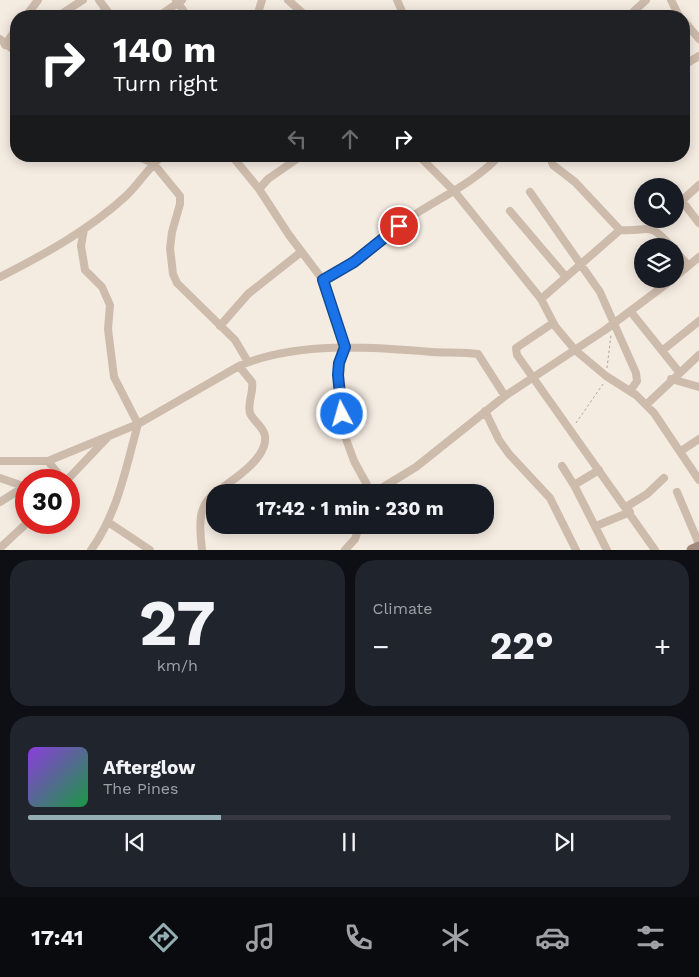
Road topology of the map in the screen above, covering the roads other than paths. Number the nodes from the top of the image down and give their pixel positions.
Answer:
1 (83, 0) edge
2 (288, 0) edge
3 (646, 0) edge
4 (179, 1) edge
5 (67, 10) edge
6 (167, 10) edge
7 (299, 10) edge
8 (635, 10) edge
9 (690, 28) edge
10 (699, 39) edge
11 (237, 162) edge
12 (292, 162) edge
13 (425, 162) edge
14 (492, 162) edge
15 (553, 162) edge
16 (153, 163) joint
17 (699, 185) edge
18 (259, 189) junction
19 (455, 192) junction
20 (530, 192) dead end
21 (684, 199) edge
22 (684, 204) edge
23 (510, 211) dead end
24 (699, 223) edge
25 (651, 228) joint
26 (84, 229) junction
27 (620, 230) junction
28 (662, 238) edge
29 (301, 252) junction
30 (698, 259) edge
31 (684, 261) edge
32 (581, 264) junction
33 (688, 265) junction
34 (684, 269) edge
35 (0, 276) edge
36 (566, 277) junction
37 (323, 280) junction
38 (660, 288) edge
39 (541, 299) junction
40 (631, 312) junction
41 (699, 321) edge
42 (553, 323) junction
43 (613, 323) junction
44 (220, 326) junction
45 (345, 347) junction
46 (575, 350) junction
47 (663, 350) junction
48 (699, 354) edge
49 (248, 362) junction
50 (239, 366) junction
51 (679, 372) junction
52 (532, 379) junction
53 (672, 379) junction
54 (699, 387) edge
55 (630, 392) junction
56 (505, 396) junction
57 (646, 405) junction
58 (486, 411) junction
59 (138, 424) junction
60 (107, 438) junction
61 (699, 440) edge
62 (681, 452) junction
63 (0, 460) edge
64 (48, 462) junction
65 (562, 466) dead end
66 (55, 469) edge
67 (76, 469) edge
68 (697, 469) edge
69 (599, 470) junction
70 (0, 478) edge
71 (664, 478) dead end
72 (699, 480) edge
73 (15, 483) edge
74 (227, 484) edge
75 (366, 484) edge
76 (388, 484) edge
77 (574, 485) junction
78 (677, 492) dead end
79 (15, 493) edge
80 (0, 502) edge
81 (206, 504) edge
82 (628, 509) junction
83 (108, 522) junction
84 (596, 526) junction
85 (15, 534) edge
86 (357, 534) edge
87 (699, 546) edge
88 (0, 548) edge
89 (90, 550) edge
90 (150, 550) edge
91 (202, 550) edge
92 (345, 550) edge
93 (576, 550) edge
94 (607, 550) edge
95 (654, 550) edge
96 (692, 550) edge

1 - 5 street
2 - 7 street
3 - 8 street
4 - 6 street
9 - 10 street
11 - 18 street
12 - 18 street
13 - 19 street
14 - 19 street
15 - 27 street
16 - 26 street
16 - 44 street
17 - 21 street
18 - 29 street
19 - 37 street
19 - 39 street
20 - 32 street
22 - 24 street
23 - 36 street
25 - 27 street
25 - 28 street
26 - 35 street
26 - 59 street
27 - 32 street
29 - 37 street
29 - 44 street
30 - 33 street
31 - 33 street
32 - 36 street
32 - 43 street
33 - 34 street
36 - 39 street
37 - 45 street
38 - 40 street
39 - 42 street
40 - 43 street
40 - 47 street
41 - 47 street
42 - 46 street
42 - 52 street
43 - 46 street
43 - 55 street
44 - 49 street
45 - 49 street
45 - 56 street
45 - 75 street
46 - 52 street
46 - 55 street
47 - 51 street
48 - 51 street
49 - 50 street
50 - 59 street
50 - 74 street
51 - 53 street
52 - 56 street
52 - 69 street
53 - 54 street
53 - 57 street
55 - 57 street
56 - 58 street
57 - 62 street
58 - 76 street
58 - 93 street
59 - 60 street
59 - 83 street
60 - 64 street
60 - 67 street
61 - 62 street
62 - 68 street
63 - 64 street
64 - 66 street
65 - 77 street
68 - 72 street
69 - 77 street
69 - 82 street
70 - 73 street
71 - 82 street
77 - 84 street
78 - 87 street
79 - 80 street
81 - 91 street
82 - 84 street
82 - 95 street
83 - 89 street
83 - 90 street
84 - 94 street
85 - 88 street
86 - 92 street
87 - 96 street

